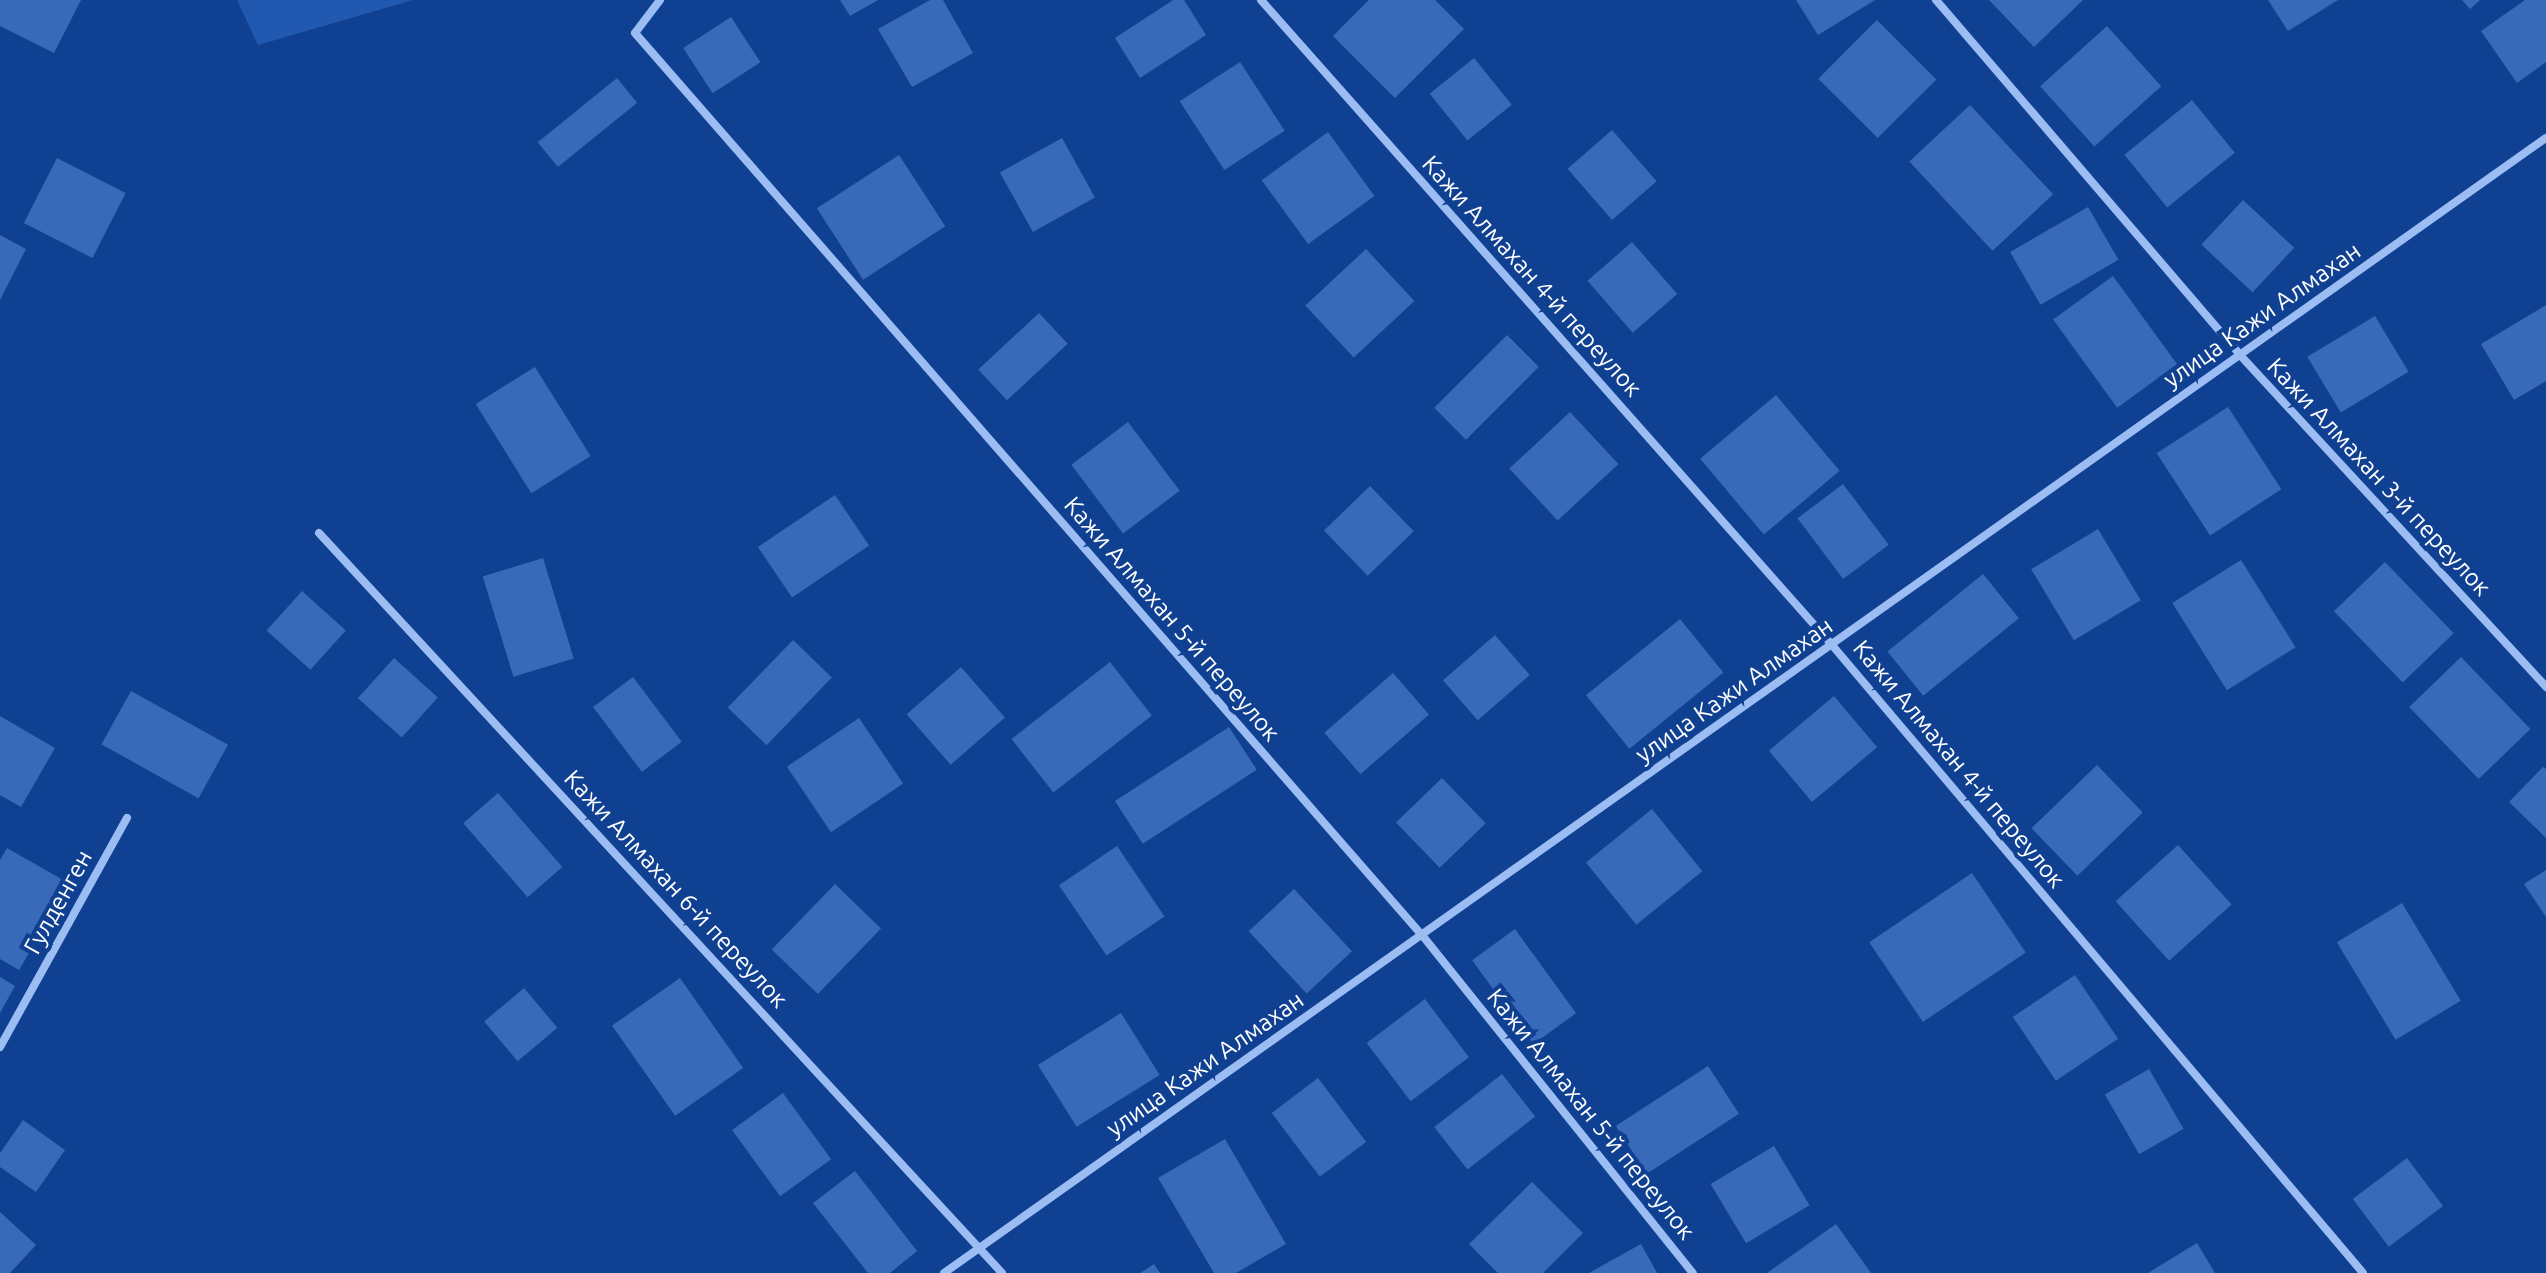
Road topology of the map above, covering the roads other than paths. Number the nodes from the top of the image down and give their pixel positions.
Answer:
1 (660, 0) edge
2 (1261, 0) edge
3 (1936, 0) edge
4 (2546, 138) edge
5 (2240, 355) junction
6 (319, 533) dead end
7 (1832, 645) junction
8 (2546, 687) edge
9 (127, 818) dead end
10 (1422, 935) junction
11 (0, 1047) edge
12 (981, 1248) junction
13 (944, 1273) edge
14 (1002, 1273) edge
15 (1693, 1273) edge
16 (2363, 1273) edge

1 - 10 street, Кажи Алмахан 5-й переулок
2 - 7 street, Кажи Алмахан 4-й переулок
3 - 5 street, Кажи Алмахан 3-й переулок
4 - 5 street, улица Кажи Алмахан
5 - 7 street, улица Кажи Алмахан
5 - 8 street, Кажи Алмахан 3-й переулок
6 - 12 street, Кажи Алмахан 6-й переулок
7 - 10 street, улица Кажи Алмахан
7 - 16 street, Кажи Алмахан 4-й переулок
9 - 11 street, Гулденген
10 - 12 street, улица Кажи Алмахан
10 - 15 street, Кажи Алмахан 5-й переулок
12 - 13 street, улица Кажи Алмахан
12 - 14 street, Кажи Алмахан 6-й переулок

